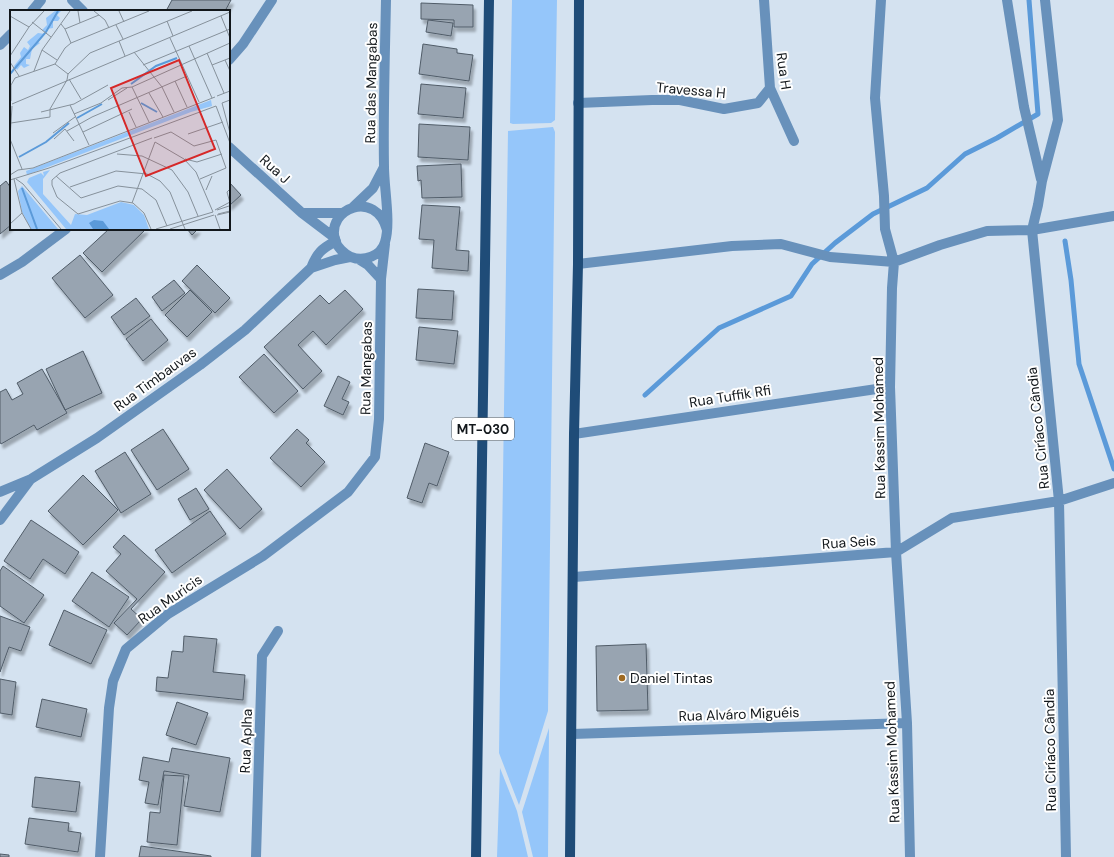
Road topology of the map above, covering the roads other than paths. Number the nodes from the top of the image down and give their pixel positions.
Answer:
1 (41, 0) edge
2 (72, 0) edge
3 (272, 0) edge
4 (386, 0) edge
5 (489, 0) edge
6 (579, 0) edge
7 (764, 0) edge
8 (881, 0) edge
9 (1007, 0) edge
10 (1045, 0) edge
11 (33, 10) edge
12 (82, 10) edge
13 (10, 35) edge
14 (0, 45) edge
15 (230, 59) edge
16 (770, 88) junction
17 (578, 103) junction
18 (794, 141) dead end
19 (230, 148) edge
20 (384, 167) junction
21 (1042, 181) junction
22 (353, 207) junction
23 (302, 213) junction
24 (343, 213) junction
25 (1114, 216) edge
26 (65, 230) edge
27 (388, 230) junction
28 (1032, 230) junction
29 (335, 240) junction
30 (385, 244) junction
31 (350, 257) junction
32 (360, 260) junction
33 (894, 262) junction
34 (578, 264) junction
35 (311, 268) junction
36 (0, 275) edge
37 (381, 279) junction
38 (890, 387) junction
39 (574, 434) junction
40 (375, 457) joint
41 (31, 479) junction
42 (1111, 484) edge
43 (0, 492) edge
44 (1059, 501) junction
45 (0, 520) edge
46 (896, 552) junction
47 (574, 577) junction
48 (278, 631) dead end
49 (907, 723) junction
50 (572, 734) junction
51 (100, 857) edge
52 (256, 857) edge
53 (476, 857) edge
54 (570, 857) edge
55 (910, 857) edge
56 (1066, 857) edge

1 - 11 street
2 - 12 street
3 - 15 street
4 - 20 street, Rua das Mangabas
5 - 53 main road, MT-030
6 - 17 main road
7 - 16 street, Rua H
8 - 33 street, Rua Kassim Mohamed
9 - 21 street
10 - 21 street, Rua Ciríaco Cândia
13 - 14 street
16 - 17 street, Travessa H
16 - 18 street, Rua H
17 - 34 main road
19 - 23 street, Rua J
20 - 22 street
20 - 27 street, Rua das Mangabas
21 - 28 street, Rua Ciríaco Cândia
22 - 24 street
22 - 27 street
23 - 24 street
23 - 29 street, Rua J
24 - 29 street
25 - 28 street
26 - 36 street
27 - 30 street
28 - 33 street
28 - 44 street, Rua Ciríaco Cândia
29 - 31 street
29 - 35 street
30 - 32 street
30 - 37 street, Rua Mangabas
31 - 32 street
31 - 35 street
32 - 37 street
33 - 34 street
33 - 38 street, Rua Kassim Mohamed
34 - 39 main road
35 - 41 street, Rua Timbauvas
37 - 40 street, Rua Mangabas
38 - 39 street, Rua Tuffik Rfi
38 - 46 street, Rua Kassim Mohamed
39 - 47 main road
40 - 51 street, Rua Muricis
41 - 43 street, Rua Timbauvas
41 - 45 street
42 - 44 street, Rua Seis
44 - 46 street, Rua Seis
44 - 56 street, Rua Ciríaco Cândia
46 - 47 street, Rua Seis
46 - 49 street, Rua Kassim Mohamed
47 - 50 main road
48 - 52 street, Rua Aplha
49 - 50 street, Rua Alváro Miguéis
49 - 55 street, Rua Kassim Mohamed
50 - 54 main road

